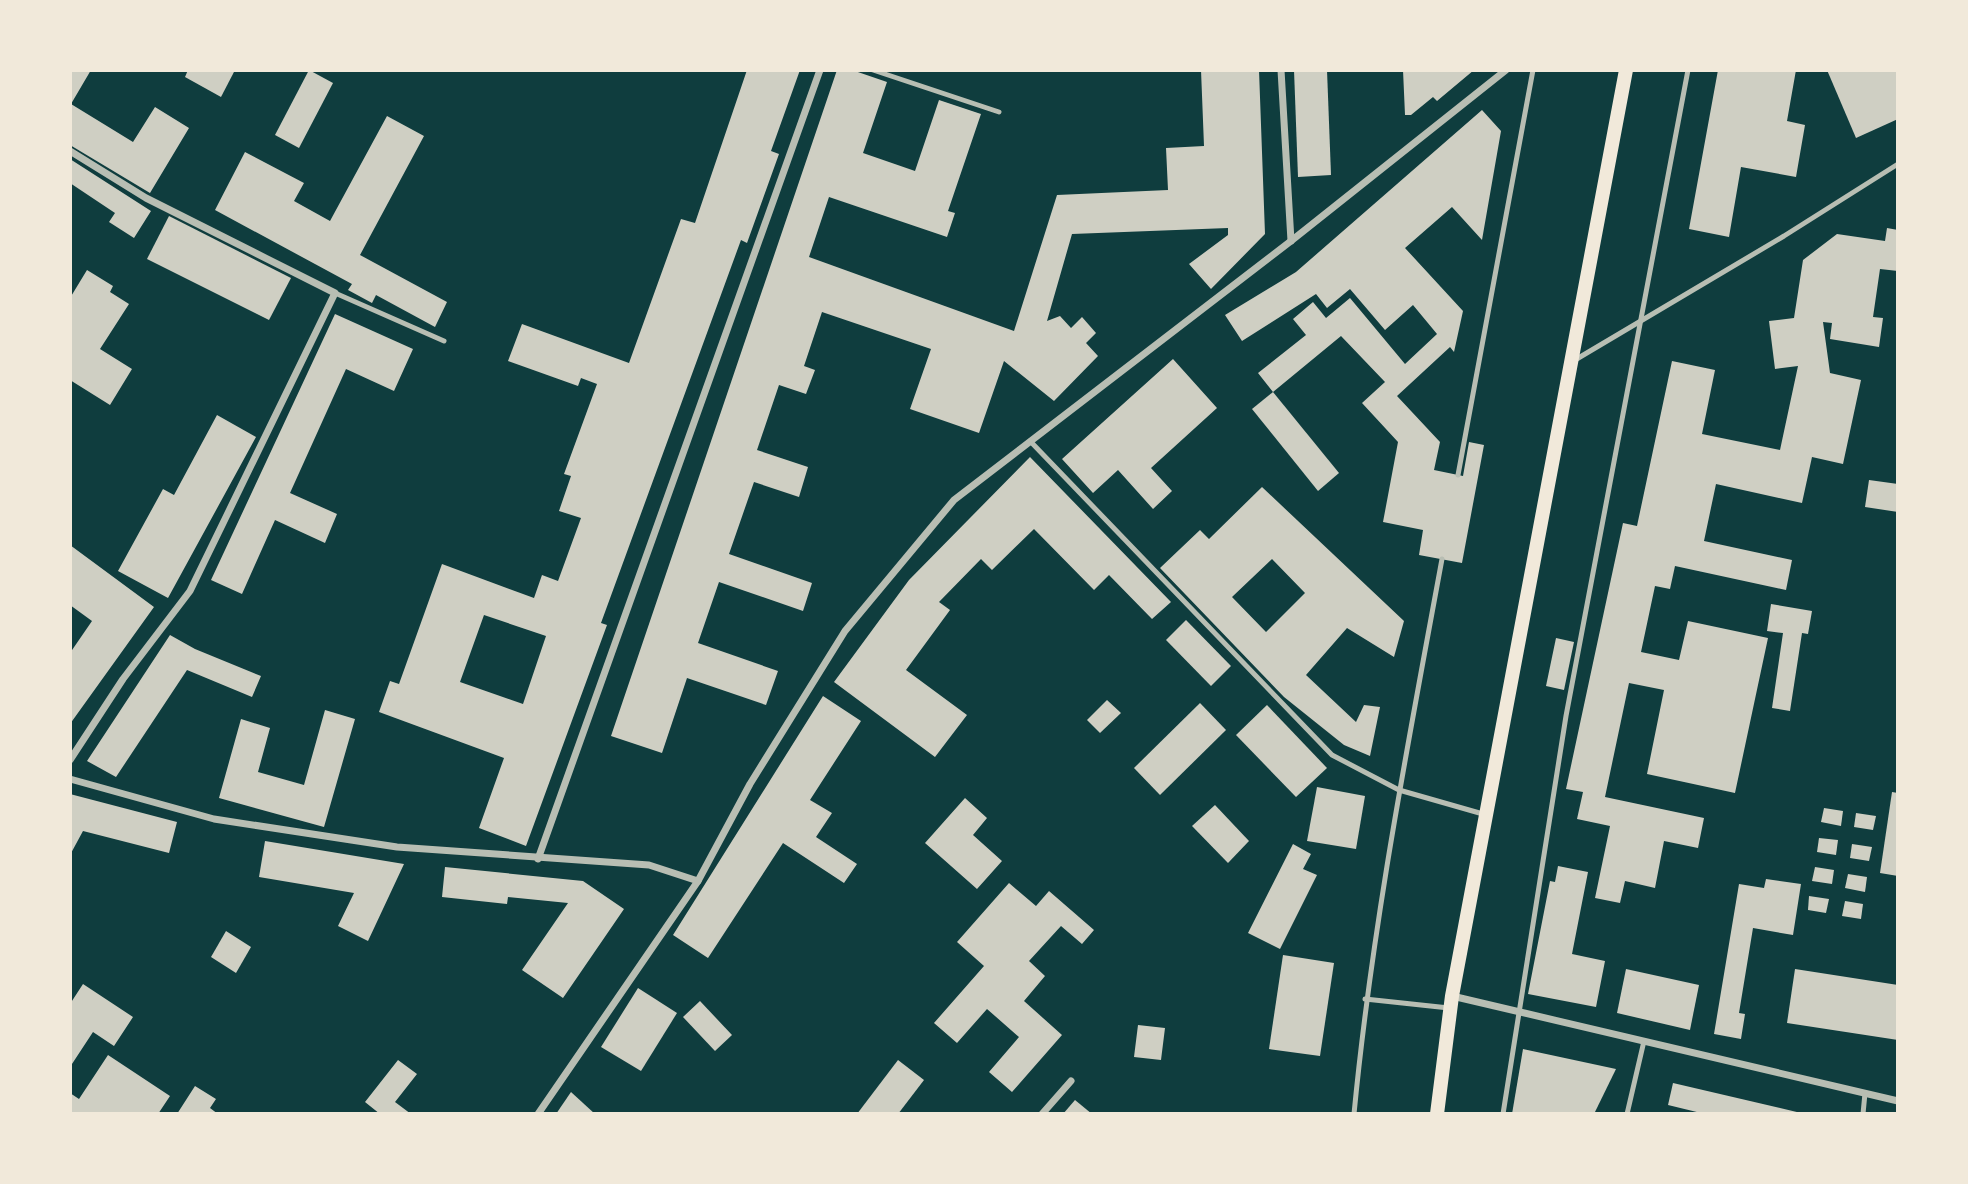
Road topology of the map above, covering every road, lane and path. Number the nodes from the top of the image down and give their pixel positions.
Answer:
1 (820, 70) edge
2 (873, 70) edge
3 (1281, 70) edge
4 (1506, 70) edge
5 (1533, 70) edge
6 (1626, 70) edge
7 (1688, 70) edge
8 (999, 112) dead end
9 (70, 151) edge
10 (1898, 164) edge
11 (1291, 241) junction
12 (335, 293) junction
13 (1642, 320) junction
14 (444, 341) dead end
15 (1569, 363) junction
16 (1030, 442) junction
17 (1458, 475) dead end
18 (1442, 559) dead end
19 (70, 760) edge
20 (70, 779) edge
21 (1399, 790) junction
22 (1485, 815) junction
23 (538, 859) junction
24 (698, 881) junction
25 (1365, 999) junction
26 (1451, 1002) junction
27 (1518, 1012) junction
28 (1644, 1041) junction
29 (1071, 1080) dead end
30 (1866, 1093) junction
31 (1898, 1101) edge
32 (538, 1114) edge
33 (1042, 1114) edge
34 (1354, 1114) edge
35 (1437, 1114) edge
36 (1503, 1114) edge
37 (1627, 1114) edge
38 (1863, 1114) edge

1 - 23 street
2 - 8 lane
3 - 11 street
4 - 11 street
5 - 17 lane
6 - 15 main road
7 - 13 lane
9 - 12 street
10 - 13 lane
11 - 16 street
12 - 14 lane
12 - 19 street
13 - 15 lane
13 - 27 lane
15 - 22 main road
16 - 21 lane
16 - 24 street
18 - 21 lane
20 - 23 street
21 - 22 lane
21 - 25 lane
22 - 26 main road
23 - 24 street
24 - 32 street
25 - 26 lane
25 - 34 lane
26 - 27 street
26 - 35 main road
27 - 28 street
27 - 36 lane
28 - 30 street
28 - 37 lane
29 - 33 street
30 - 31 street
30 - 38 lane

